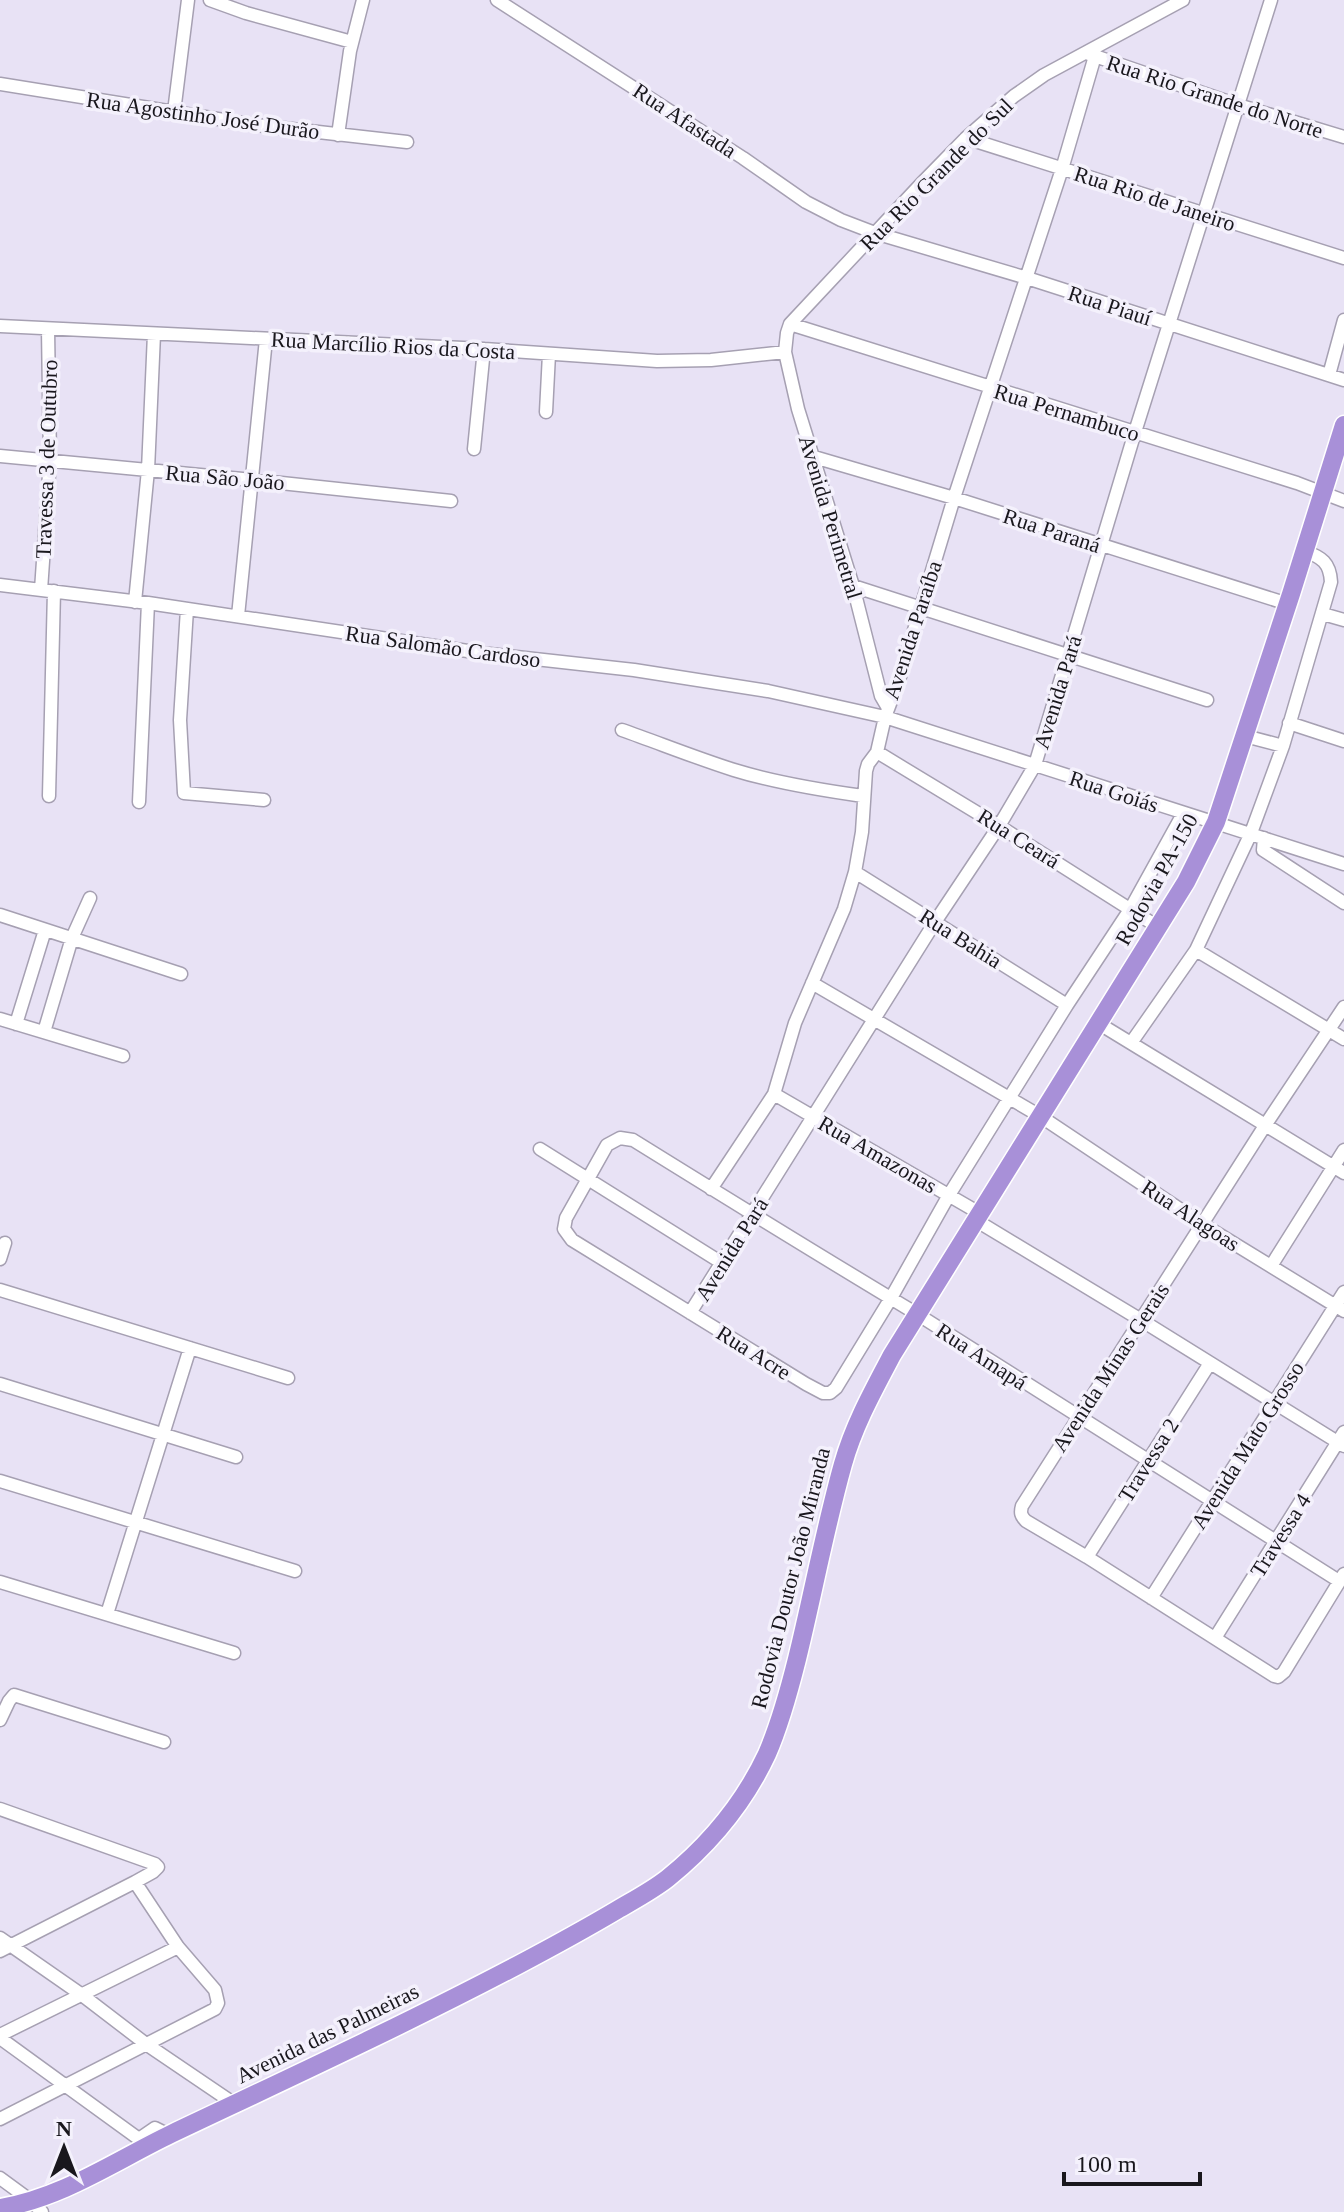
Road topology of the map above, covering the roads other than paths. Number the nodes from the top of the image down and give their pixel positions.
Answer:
1 (188, 0) edge
2 (210, 0) edge
3 (363, 0) edge
4 (1183, 0) edge
5 (1271, 0) edge
6 (505, 2) edge
7 (248, 6) edge
8 (352, 42) junction
9 (1091, 55) junction
10 (0, 84) edge
11 (1238, 105) junction
12 (174, 112) junction
13 (338, 135) junction
14 (1344, 137) edge
15 (966, 138) junction
16 (407, 142) dead end
17 (1062, 169) junction
18 (1204, 214) junction
19 (875, 233) junction
20 (1344, 258) edge
21 (1027, 278) junction
22 (1344, 320) edge
23 (1170, 323) junction
24 (790, 324) junction
25 (0, 326) edge
26 (48, 329) junction
27 (154, 334) junction
28 (266, 339) junction
29 (484, 349) junction
30 (785, 352) junction
31 (549, 354) junction
32 (1329, 375) junction
33 (1344, 380) edge
34 (990, 388) junction
35 (546, 412) dead end
36 (1344, 425) edge
37 (1135, 432) junction
38 (474, 449) dead end
39 (0, 456) edge
40 (814, 457) junction
41 (50, 460) junction
42 (148, 470) junction
43 (253, 480) junction
44 (1322, 493) junction
45 (954, 498) junction
46 (451, 501) dead end
47 (1344, 501) edge
48 (1101, 545) junction
49 (1304, 551) junction
50 (0, 585) edge
51 (853, 586) junction
52 (48, 590) junction
53 (141, 602) junction
54 (1288, 604) junction
55 (920, 608) junction
56 (187, 609) junction
57 (1323, 614) junction
58 (238, 616) junction
59 (1344, 620) edge
60 (1068, 655) junction
61 (1207, 700) dead end
62 (886, 712) junction
63 (1289, 723) junction
64 (622, 730) dead end
65 (1245, 736) junction
66 (1344, 741) edge
67 (1283, 746) junction
68 (877, 752) junction
69 (1035, 765) junction
70 (49, 796) dead end
71 (863, 796) junction
72 (264, 800) dead end
73 (139, 802) dead end
74 (1183, 814) junction
75 (1216, 822) junction
76 (999, 826) junction
77 (1258, 836) junction
78 (1344, 864) edge
79 (855, 872) junction
80 (90, 898) dead end
81 (1344, 903) edge
82 (1131, 908) junction
83 (0, 915) edge
84 (935, 922) junction
85 (1158, 927) junction
86 (45, 930) junction
87 (72, 938) junction
88 (1196, 950) junction
89 (181, 974) dead end
90 (812, 983) junction
91 (1067, 1005) junction
92 (1344, 1007) edge
93 (0, 1019) edge
94 (875, 1020) junction
95 (1098, 1023) junction
96 (16, 1024) junction
97 (1328, 1031) junction
98 (44, 1032) junction
99 (1344, 1039) edge
100 (1131, 1043) junction
101 (123, 1056) dead end
102 (774, 1094) junction
103 (1010, 1099) junction
104 (1040, 1116) junction
105 (814, 1117) junction
106 (1266, 1124) junction
107 (540, 1149) dead end
108 (1344, 1150) edge
109 (1339, 1170) edge
110 (587, 1179) junction
111 (711, 1189) junction
112 (949, 1195) junction
113 (752, 1215) junction
114 (979, 1218) junction
115 (1202, 1224) junction
116 (5, 1243) dead end
117 (0, 1259) edge
118 (722, 1263) junction
119 (1271, 1266) junction
120 (0, 1290) edge
121 (1344, 1292) edge
122 (891, 1298) junction
123 (1340, 1309) edge
124 (690, 1313) junction
125 (917, 1314) junction
126 (1141, 1320) junction
127 (190, 1348) junction
128 (1210, 1363) junction
129 (288, 1378) dead end
130 (0, 1384) edge
131 (1274, 1403) junction
132 (1078, 1418) junction
133 (163, 1434) junction
134 (1342, 1440) edge
135 (236, 1457) dead end
136 (1147, 1461) junction
137 (0, 1481) edge
138 (1211, 1501) junction
139 (136, 1522) junction
140 (1276, 1541) junction
141 (1087, 1557) junction
142 (295, 1571) dead end
143 (1342, 1578) edge
144 (0, 1582) edge
145 (1151, 1598) junction
146 (107, 1614) junction
147 (1215, 1638) junction
148 (234, 1653) dead end
149 (0, 1720) edge
150 (164, 1742) dead end
151 (0, 1809) edge
152 (666, 1880) joint
153 (135, 1882) junction
154 (4, 1945) edge
155 (178, 1947) junction
156 (82, 1995) junction
157 (0, 2037) edge
158 (146, 2044) junction
159 (66, 2085) junction
160 (236, 2105) junction
161 (0, 2119) edge
162 (169, 2135) junction
163 (0, 2178) edge
164 (36, 2206) edge
165 (0, 2208) edge

1 - 12 street
2 - 7 street
3 - 8 street
4 - 9 street, Rua Rio Grande do Sul
5 - 11 street, Avenida Pará
6 - 19 street, Rua Afastada
7 - 8 street
8 - 13 street
9 - 11 street, Rua Rio Grande do Norte
9 - 15 street, Rua Rio Grande do Sul
9 - 17 street, Avenida Paraíba
10 - 12 street, Rua Agostinho José Durão
11 - 14 street, Rua Rio Grande do Norte
11 - 18 street, Avenida Pará
12 - 13 street, Rua Agostinho José Durão
13 - 16 street, Rua Agostinho José Durão
15 - 17 street, Rua Rio de Janeiro
15 - 19 street, Rua Rio Grande do Sul
17 - 18 street, Rua Rio de Janeiro
17 - 21 street, Avenida Paraíba
18 - 20 street, Rua Rio de Janeiro
18 - 23 street, Avenida Pará
19 - 21 street, Rua Piauí
19 - 24 street, Rua Rio Grande do Sul
21 - 23 street, Rua Piauí
21 - 34 street, Avenida Paraíba
22 - 32 street
23 - 32 street, Rua Piauí
23 - 37 street, Avenida Pará
24 - 30 street, Avenida Perimetral
24 - 34 street, Rua Pernambuco
25 - 26 street, Rua Marcílio Rios da Costa
26 - 27 street, Rua Marcílio Rios da Costa
26 - 41 street, Travessa 3 de Outubro
27 - 28 street, Rua Marcílio Rios da Costa
27 - 42 street
28 - 29 street, Rua Marcílio Rios da Costa
28 - 43 street
29 - 31 street, Rua Marcílio Rios da Costa
29 - 38 street
30 - 31 street, Rua Marcílio Rios da Costa
30 - 40 street, Avenida Perimetral
31 - 35 street
32 - 33 street, Rua Piauí
34 - 37 street, Rua Pernambuco
34 - 45 street, Avenida Paraíba
36 - 44 highway, Rodovia PA-150
37 - 44 street, Rua Pernambuco
37 - 48 street, Avenida Pará
39 - 41 street, Rua São João
40 - 45 street, Rua Paraná
40 - 51 street, Avenida Perimetral
41 - 42 street, Rua São João
41 - 52 street, Travessa 3 de Outubro
42 - 43 street, Rua São João
42 - 53 street
43 - 46 street, Rua São João
43 - 58 street
44 - 47 street, Rua Pernambuco
44 - 49 highway, Rodovia PA-150
45 - 48 street, Rua Paraná
45 - 55 street, Avenida Paraíba
48 - 54 street, Rua Paraná
48 - 60 street, Avenida Pará
49 - 54 highway, Rodovia PA-150
49 - 57 street
50 - 52 street, Rua Salomão Cardoso
51 - 55 street
51 - 62 street, Avenida Perimetral
52 - 53 street, Rua Salomão Cardoso
52 - 70 street, Travessa 3 de Outubro
53 - 56 street, Rua Salomão Cardoso
53 - 73 street
54 - 65 highway, Rodovia PA-150
55 - 60 street
55 - 62 street, Avenida Paraíba
56 - 58 street, Rua Salomão Cardoso
56 - 72 street
57 - 59 street
57 - 63 street
58 - 62 street, Rua Salomão Cardoso
60 - 61 street
60 - 69 street, Avenida Pará
62 - 68 street, Avenida Paraíba
62 - 69 street, Rua Goiás
63 - 66 street
63 - 67 street
64 - 71 street
65 - 67 street
65 - 75 highway, Rodovia PA-150
67 - 77 street
68 - 71 street, Avenida Paraíba
68 - 76 street, Rua Ceará
69 - 74 street, Rua Goiás
69 - 76 street, Avenida Pará
71 - 79 street, Avenida Paraíba
74 - 75 street, Rua Goiás
74 - 82 street
75 - 77 street, Rua Goiás
75 - 85 highway, Rodovia PA-150
76 - 82 street, Rua Ceará
76 - 84 street, Avenida Pará
77 - 78 street, Rua Goiás
77 - 81 street
77 - 88 street
79 - 84 street, Rua Bahia
79 - 90 street, Avenida Paraíba
80 - 87 street
82 - 85 street, Rua Ceará
82 - 91 street
83 - 86 street
84 - 91 street, Rua Bahia
84 - 94 street, Avenida Pará
85 - 95 highway, Rodovia PA-150
86 - 87 street
86 - 96 street
87 - 89 street
87 - 98 street
88 - 97 street
88 - 100 street
90 - 94 street
90 - 102 street, Avenida Paraíba
91 - 103 street
92 - 97 street
93 - 96 street
94 - 103 street
94 - 105 street, Avenida Pará
95 - 100 street
95 - 104 highway, Rodovia PA-150
96 - 98 street
97 - 99 street
97 - 106 street
98 - 101 street
100 - 106 street
102 - 105 street, Rua Amazonas
102 - 111 street, Avenida Paraíba
103 - 104 street, Rua Alagoas
103 - 112 street
104 - 114 highway, Rodovia PA-150
104 - 115 street, Rua Alagoas
105 - 112 street, Rua Amazonas
105 - 113 street, Avenida Pará
106 - 109 street
106 - 115 street
107 - 110 street
108 - 109 street
109 - 119 street
110 - 111 street, Rua Amapá
110 - 118 street
110 - 124 street, Rua Acre
111 - 113 street, Rua Amapá
112 - 114 street, Rua Amazonas
112 - 122 street
113 - 118 street, Avenida Pará
113 - 122 street, Rua Amapá
114 - 125 highway, Rodovia PA-150
114 - 126 street, Rua Amazonas
115 - 119 street, Rua Alagoas
115 - 126 street, Avenida Minas Gerais
116 - 117 street
118 - 124 street, Avenida Pará
119 - 123 street, Rua Alagoas
120 - 127 street
121 - 123 street, Avenida Mato Grosso
122 - 124 street, Rua Acre
122 - 125 street, Rua Amapá
123 - 131 street, Avenida Mato Grosso
125 - 132 street, Rua Amapá
125 - 152 highway, Rodovia Doutor João Miranda
126 - 128 street
126 - 132 street, Avenida Minas Gerais
127 - 129 street
127 - 133 street
128 - 131 street
128 - 136 street, Travessa 2
130 - 133 street
131 - 134 street
131 - 138 street, Avenida Mato Grosso
132 - 136 street, Rua Amapá
132 - 141 street, Avenida Minas Gerais
133 - 135 street
133 - 139 street
134 - 140 street, Travessa 4
136 - 138 street, Rua Amapá
136 - 141 street, Travessa 2
137 - 139 street
138 - 140 street, Rua Amapá
138 - 145 street, Avenida Mato Grosso
139 - 142 street
139 - 146 street
140 - 143 street, Rua Amapá
140 - 147 street, Travessa 4
141 - 145 street
143 - 147 street
144 - 146 street
145 - 147 street
146 - 148 street
149 - 150 street
151 - 153 street
152 - 160 highway, Avenida das Palmeiras
153 - 154 street
153 - 155 street
154 - 156 street
155 - 156 street
155 - 158 street
156 - 157 street
156 - 158 street
157 - 159 street
158 - 159 street
158 - 160 street
159 - 161 street
159 - 162 street
160 - 162 highway, Avenida das Palmeiras
162 - 164 highway, Avenida das Palmeiras
163 - 164 street
164 - 165 highway, Avenida das Palmeiras

